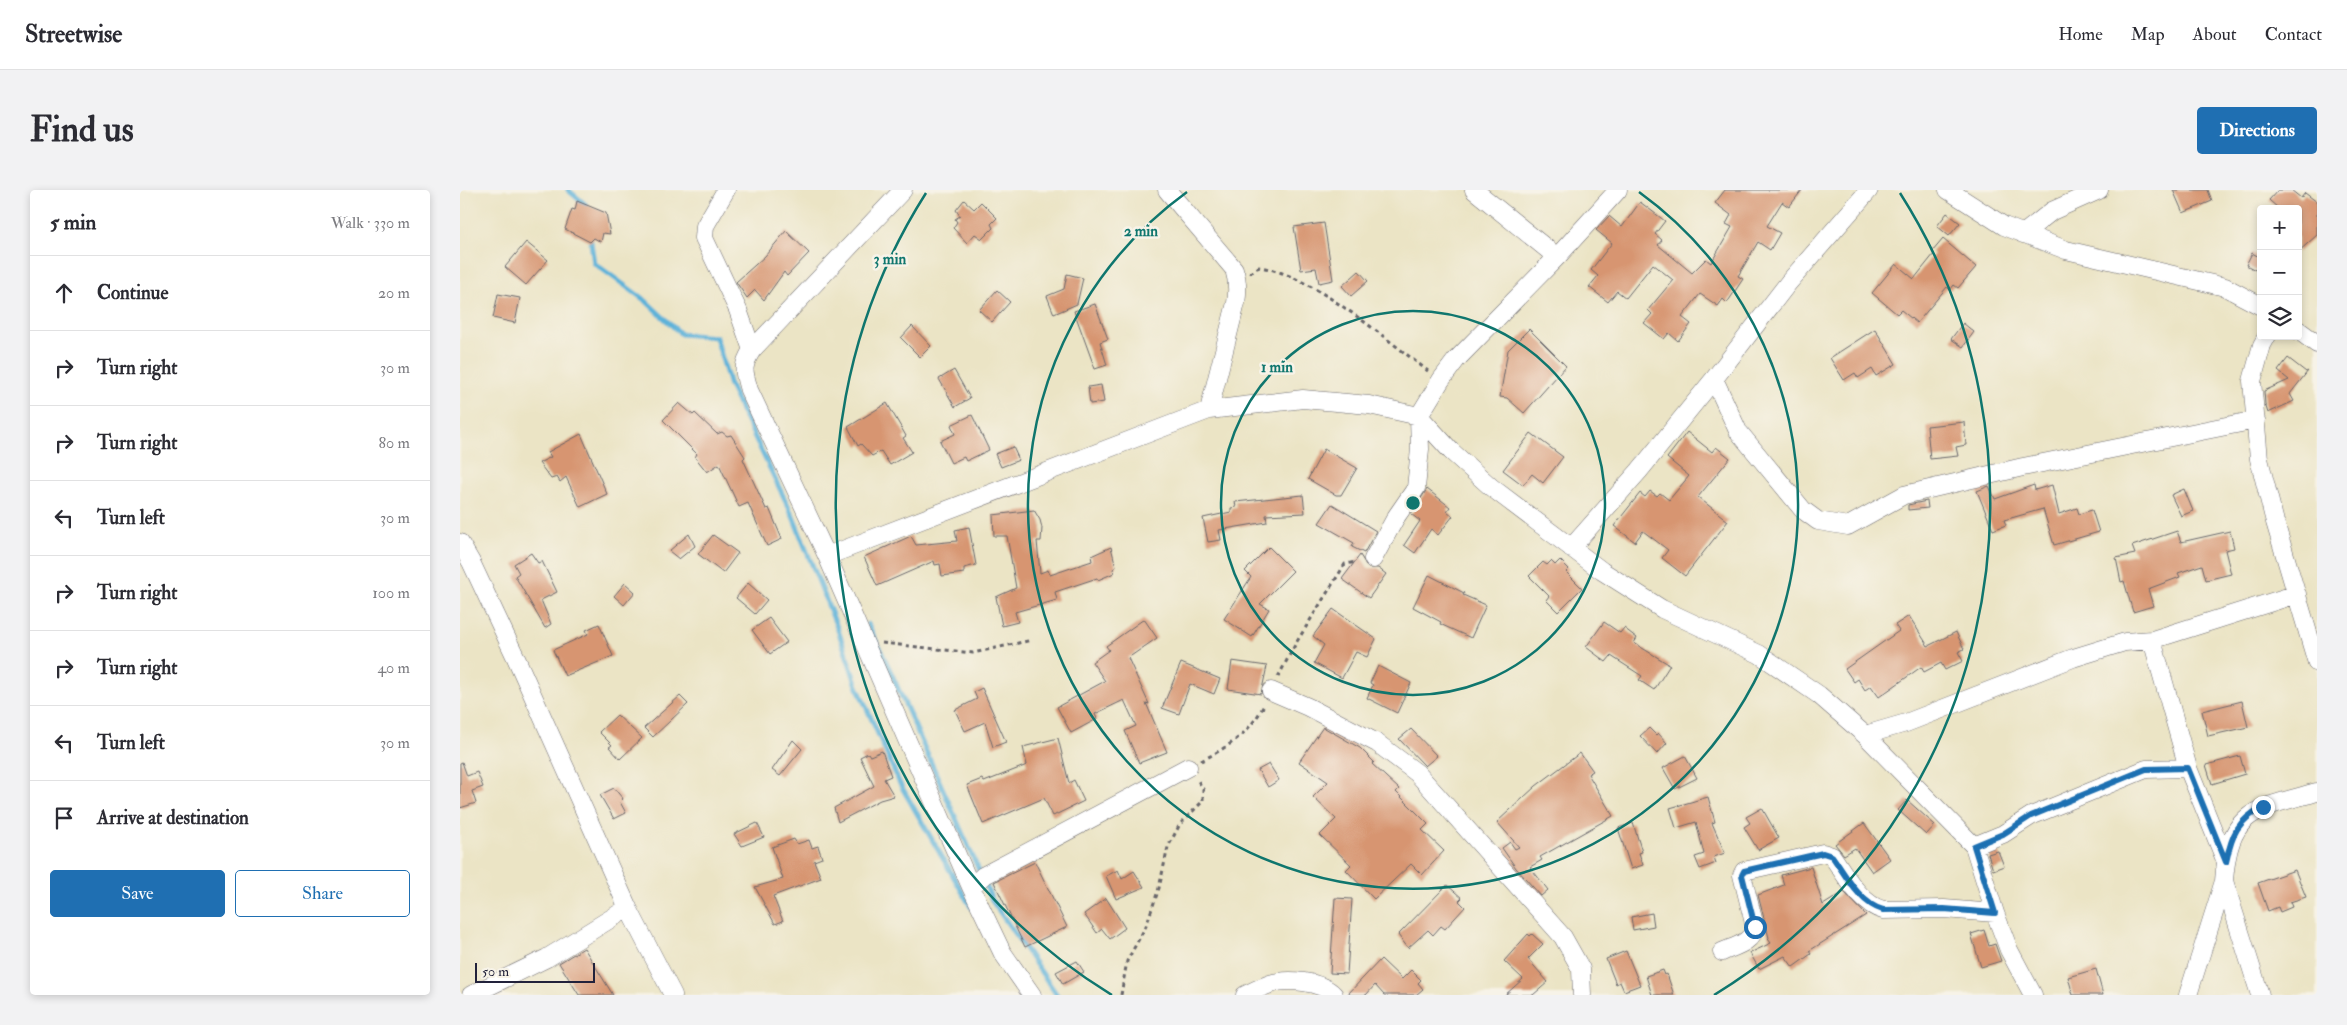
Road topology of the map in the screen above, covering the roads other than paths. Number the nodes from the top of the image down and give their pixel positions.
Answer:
1 (726, 190) edge
2 (903, 190) edge
3 (1167, 190) edge
4 (1474, 190) edge
5 (1618, 190) edge
6 (1868, 190) edge
7 (1948, 190) edge
8 (2099, 190) edge
9 (2023, 234) junction
10 (1557, 257) junction
11 (2257, 304) edge
12 (2302, 333) edge
13 (2265, 340) edge
14 (2317, 344) edge
15 (752, 350) junction
16 (1714, 379) junction
17 (1209, 410) junction
18 (1419, 416) junction
19 (2256, 420) junction
20 (460, 543) edge
21 (1571, 548) junction
22 (828, 556) junction
23 (1373, 559) road end
24 (2297, 594) junction
25 (2152, 640) junction
26 (2317, 663) edge
27 (1271, 691) road end
28 (1866, 735) junction
29 (1188, 767) road end
30 (2188, 768) junction
31 (2317, 792) edge
32 (1974, 846) junction
33 (2226, 862) junction
34 (2224, 881) junction
35 (970, 887) junction
36 (628, 908) junction
37 (1995, 913) junction
38 (1722, 952) dead end
39 (471, 995) edge
40 (673, 995) edge
41 (1032, 995) edge
42 (1245, 995) edge
43 (1334, 995) edge
44 (1582, 995) edge
45 (2033, 995) edge
46 (2188, 995) edge
47 (2260, 995) edge

1 - 15 street
2 - 15 street
3 - 17 street
4 - 10 street
5 - 10 street
6 - 16 street
7 - 9 street
8 - 9 street
9 - 11 street
10 - 18 street
12 - 14 street
13 - 19 street
15 - 22 street
16 - 19 street
16 - 21 street
17 - 18 street
17 - 22 street
18 - 21 street
18 - 23 street
19 - 24 street
20 - 36 street
21 - 28 street
22 - 35 street
24 - 25 street
24 - 26 street
25 - 28 street
25 - 30 street
27 - 44 street
28 - 32 street
29 - 35 street
30 - 32 street
30 - 33 street
31 - 33 street
32 - 37 street
33 - 34 street
34 - 46 street
34 - 47 street
35 - 41 street
36 - 39 street
36 - 40 street
37 - 38 street
37 - 45 street
42 - 43 street

